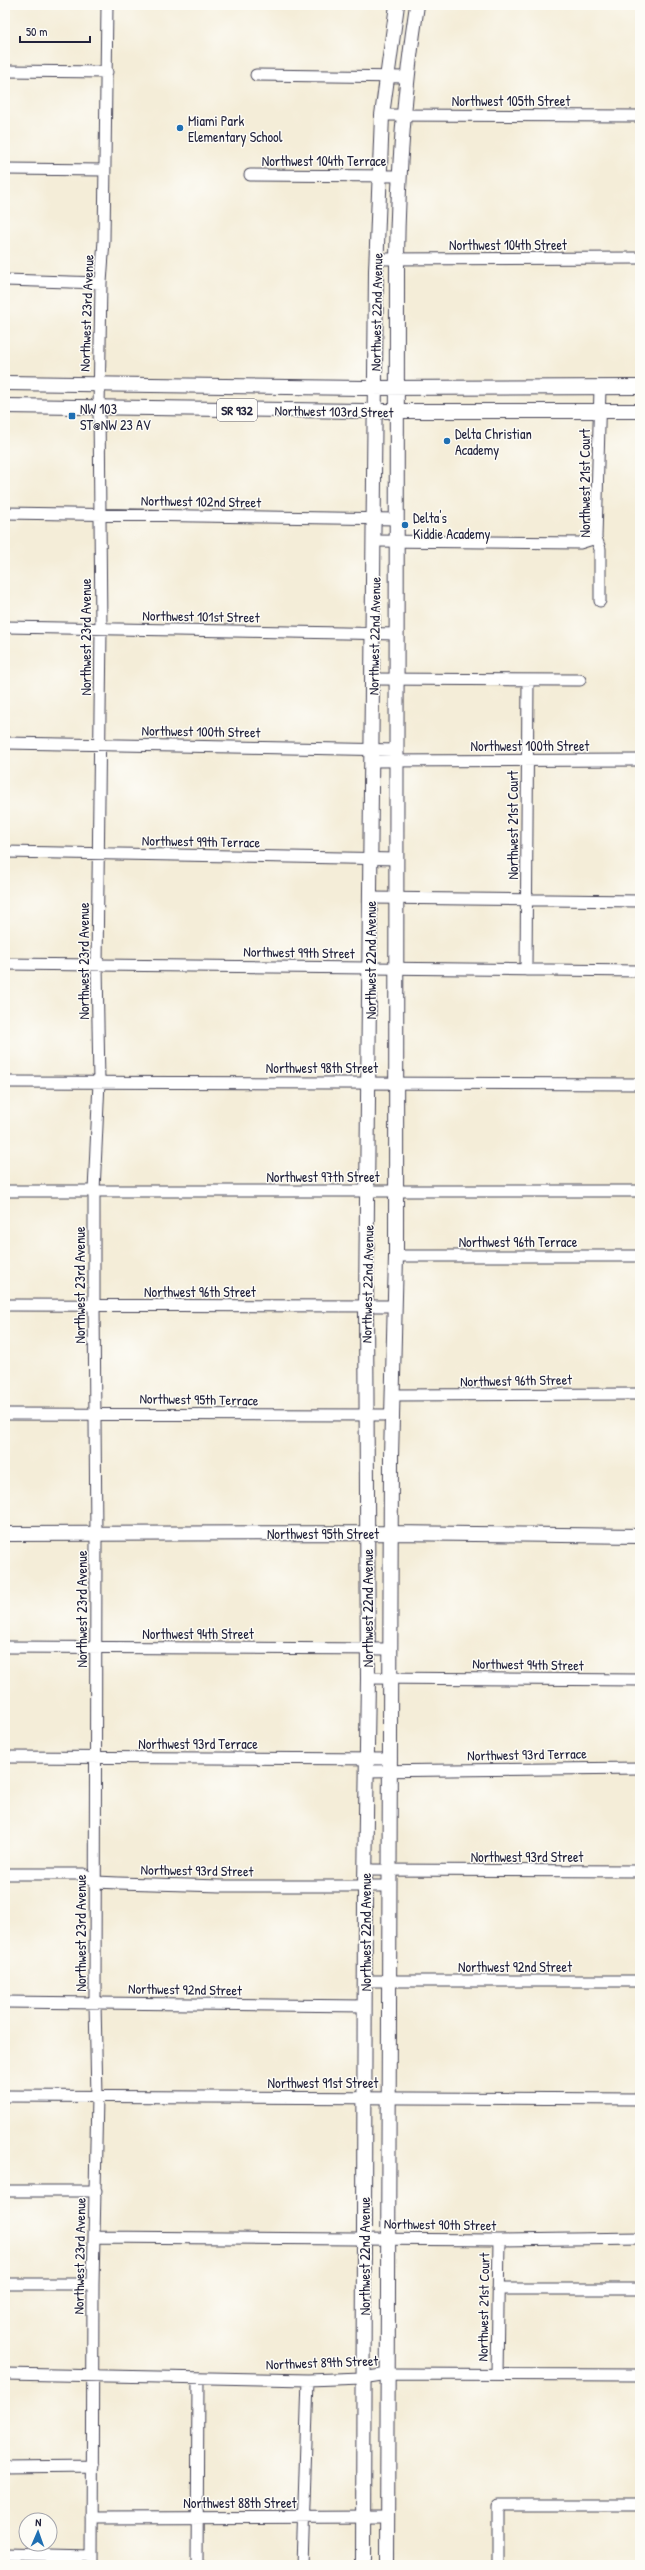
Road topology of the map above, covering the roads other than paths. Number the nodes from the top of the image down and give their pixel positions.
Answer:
1 (107, 5) edge
2 (397, 5) edge
3 (417, 5) edge
4 (5, 71) edge
5 (107, 72) junction
6 (256, 75) dead end
7 (386, 77) junction
8 (406, 77) junction
9 (382, 115) junction
10 (402, 115) junction
11 (640, 116) edge
12 (5, 169) edge
13 (105, 170) junction
14 (250, 175) dead end
15 (378, 175) junction
16 (398, 176) junction
17 (640, 258) edge
18 (376, 259) junction
19 (397, 259) junction
20 (5, 280) edge
21 (101, 283) junction
22 (5, 384) edge
23 (99, 385) junction
24 (640, 387) edge
25 (375, 388) junction
26 (396, 388) junction
27 (600, 388) junction
28 (5, 406) edge
29 (99, 408) junction
30 (375, 411) junction
31 (397, 411) junction
32 (600, 411) junction
33 (640, 411) edge
34 (5, 512) edge
35 (100, 514) junction
36 (375, 518) junction
37 (397, 519) junction
38 (596, 538) junction
39 (375, 541) junction
40 (398, 542) junction
41 (600, 601) dead end
42 (5, 627) edge
43 (101, 629) junction
44 (374, 634) junction
45 (397, 634) junction
46 (373, 679) junction
47 (397, 679) junction
48 (528, 680) junction
49 (580, 680) dead end
50 (5, 743) edge
51 (99, 744) junction
52 (372, 755) junction
53 (397, 755) junction
54 (528, 760) junction
55 (640, 760) edge
56 (5, 852) edge
57 (99, 854) junction
58 (370, 859) junction
59 (397, 859) junction
60 (370, 898) junction
61 (396, 898) junction
62 (527, 901) junction
63 (640, 902) edge
64 (5, 964) edge
65 (97, 965) junction
66 (370, 968) junction
67 (396, 968) junction
68 (526, 970) junction
69 (640, 971) edge
70 (5, 1082) edge
71 (99, 1082) junction
72 (369, 1082) junction
73 (396, 1082) junction
74 (640, 1084) edge
75 (5, 1191) edge
76 (94, 1191) junction
77 (369, 1191) junction
78 (395, 1191) junction
79 (640, 1191) edge
80 (396, 1256) junction
81 (640, 1256) edge
82 (5, 1306) edge
83 (94, 1306) junction
84 (366, 1306) junction
85 (394, 1306) junction
86 (640, 1394) edge
87 (392, 1395) junction
88 (95, 1413) junction
89 (5, 1414) edge
90 (392, 1415) junction
91 (366, 1416) junction
92 (367, 1533) junction
93 (392, 1533) junction
94 (5, 1534) edge
95 (96, 1534) junction
96 (640, 1536) edge
97 (5, 1647) edge
98 (96, 1647) junction
99 (368, 1649) junction
100 (392, 1649) junction
101 (392, 1677) junction
102 (368, 1678) junction
103 (640, 1680) edge
104 (5, 1757) edge
105 (95, 1757) junction
106 (367, 1765) junction
107 (391, 1765) junction
108 (640, 1768) edge
109 (365, 1870) junction
110 (391, 1871) junction
111 (640, 1872) edge
112 (5, 1874) edge
113 (96, 1882) junction
114 (365, 1886) junction
115 (390, 1886) junction
116 (365, 1981) junction
117 (390, 1981) junction
118 (640, 1981) edge
119 (5, 2002) edge
120 (95, 2003) junction
121 (365, 2006) junction
122 (5, 2096) edge
123 (97, 2097) junction
124 (364, 2097) junction
125 (390, 2097) junction
126 (640, 2098) edge
127 (5, 2191) edge
128 (96, 2191) junction
129 (95, 2237) junction
130 (363, 2238) junction
131 (389, 2238) junction
132 (640, 2238) edge
133 (499, 2240) junction
134 (5, 2284) edge
135 (93, 2284) junction
136 (498, 2289) junction
137 (640, 2289) edge
138 (5, 2374) edge
139 (388, 2374) junction
140 (497, 2374) junction
141 (93, 2375) junction
142 (640, 2375) edge
143 (198, 2378) junction
144 (362, 2378) junction
145 (308, 2380) junction
146 (93, 2466) junction
147 (5, 2467) edge
148 (640, 2506) edge
149 (304, 2517) junction
150 (362, 2517) junction
151 (388, 2517) junction
152 (92, 2518) junction
153 (198, 2518) junction
154 (5, 2554) edge
155 (92, 2560) edge
156 (198, 2565) edge
157 (302, 2565) edge
158 (363, 2565) edge
159 (387, 2565) edge
160 (498, 2565) edge

1 - 5 street, Northwest 23rd Avenue
2 - 7 main road, Northwest 22nd Avenue
3 - 8 main road, Northwest 22nd Avenue
4 - 5 street
5 - 13 street, Northwest 23rd Avenue
6 - 7 street
7 - 8 street
7 - 9 main road, Northwest 22nd Avenue
8 - 10 main road, Northwest 22nd Avenue
9 - 10 street, Northwest 105th Street
9 - 15 main road, Northwest 22nd Avenue
10 - 11 street, Northwest 105th Street
10 - 16 main road, Northwest 22nd Avenue
12 - 13 street
13 - 21 street, Northwest 23rd Avenue
14 - 15 street, Northwest 104th Terrace
15 - 16 street, Northwest 104th Terrace
15 - 18 main road, Northwest 22nd Avenue
16 - 19 main road, Northwest 22nd Avenue
17 - 19 street, Northwest 104th Street
18 - 19 street, Northwest 104th Street
18 - 25 main road, Northwest 22nd Avenue
19 - 26 main road, Northwest 22nd Avenue
20 - 21 street
21 - 23 street, Northwest 23rd Avenue
22 - 23 main road, Northwest 103rd Street / SR 932
23 - 25 main road, Northwest 103rd Street / SR 932
23 - 29 street, Northwest 23rd Avenue
24 - 27 main road, Northwest 103rd Street / SR 932
25 - 26 main road, Northwest 103rd Street / SR 932
25 - 30 main road, Northwest 22nd Avenue
26 - 27 main road, Northwest 103rd Street / SR 932
26 - 31 main road, Northwest 22nd Avenue
27 - 32 street, Northwest 21st Court
28 - 29 main road, Northwest 103rd Street / SR 932
29 - 30 main road, Northwest 103rd Street / SR 932
29 - 35 street, Northwest 23rd Avenue
30 - 31 main road, Northwest 103rd Street / SR 932
30 - 36 main road, Northwest 22nd Avenue
31 - 32 main road, Northwest 103rd Street / SR 932
31 - 37 main road, Northwest 22nd Avenue
32 - 33 main road, Northwest 103rd Street / SR 932
32 - 38 street, Northwest 21st Court
34 - 35 street, Northwest 102nd Street
35 - 36 street, Northwest 102nd Street
35 - 43 street, Northwest 23rd Avenue
36 - 37 street, Northwest 102nd Street
36 - 39 main road, Northwest 22nd Avenue
37 - 40 main road, Northwest 22nd Avenue
38 - 40 street
38 - 41 street, Northwest 21st Court
39 - 40 street
39 - 44 main road, Northwest 22nd Avenue
40 - 45 main road, Northwest 22nd Avenue
42 - 43 street, Northwest 101st Street
43 - 44 street, Northwest 101st Street
43 - 51 street, Northwest 23rd Avenue
44 - 45 street, Northwest 101st Street
44 - 46 main road, Northwest 22nd Avenue
45 - 47 main road, Northwest 22nd Avenue
46 - 47 street
46 - 52 main road, Northwest 22nd Avenue
47 - 48 street
47 - 53 main road, Northwest 22nd Avenue
48 - 49 street
48 - 54 street, Northwest 21st Court
50 - 51 street, Northwest 100th Street
51 - 52 street, Northwest 100th Street
51 - 57 street, Northwest 23rd Avenue
52 - 53 street, Northwest 100th Street
52 - 58 main road, Northwest 22nd Avenue
53 - 54 street, Northwest 100th Street
53 - 59 main road, Northwest 22nd Avenue
54 - 55 street, Northwest 100th Street
54 - 62 street, Northwest 21st Court
56 - 57 street, Northwest 99th Terrace
57 - 58 street, Northwest 99th Terrace
57 - 65 street, Northwest 23rd Avenue
58 - 59 street, Northwest 99th Terrace
58 - 60 main road, Northwest 22nd Avenue
59 - 61 main road, Northwest 22nd Avenue
60 - 61 street
60 - 66 main road, Northwest 22nd Avenue
61 - 62 street
61 - 67 main road, Northwest 22nd Avenue
62 - 63 street
62 - 68 street, Northwest 21st Court
64 - 65 street, Northwest 99th Street
65 - 66 street, Northwest 99th Street
65 - 71 street, Northwest 23rd Avenue
66 - 67 street, Northwest 99th Street
66 - 72 main road, Northwest 22nd Avenue
67 - 68 street, Northwest 99th Street
67 - 73 main road, Northwest 22nd Avenue
68 - 69 street, Northwest 99th Street
70 - 71 street, Northwest 98th Street
71 - 72 street, Northwest 98th Street
71 - 76 street, Northwest 23rd Avenue
72 - 73 street, Northwest 98th Street
72 - 77 main road, Northwest 22nd Avenue
73 - 74 street, Northwest 98th Street
73 - 78 main road, Northwest 22nd Avenue
75 - 76 street, Northwest 97th Street
76 - 77 street, Northwest 97th Street
76 - 83 street, Northwest 23rd Avenue
77 - 78 street, Northwest 97th Street
77 - 84 main road, Northwest 22nd Avenue
78 - 79 street, Northwest 97th Street
78 - 80 main road, Northwest 22nd Avenue
80 - 81 street, Northwest 96th Terrace
80 - 85 main road, Northwest 22nd Avenue
82 - 83 street, Northwest 96th Street
83 - 84 street, Northwest 96th Street
83 - 88 street, Northwest 23rd Avenue
84 - 85 street, Northwest 96th Street
84 - 91 main road, Northwest 22nd Avenue
85 - 87 main road, Northwest 22nd Avenue
86 - 87 street, Northwest 96th Street
87 - 90 main road, Northwest 22nd Avenue
88 - 89 street, Northwest 95th Terrace
88 - 91 street, Northwest 95th Terrace
88 - 95 street, Northwest 23rd Avenue
90 - 91 street, Northwest 95th Terrace
90 - 93 main road, Northwest 22nd Avenue
91 - 92 main road, Northwest 22nd Avenue
92 - 93 main road, Northwest 95th Street
92 - 95 main road, Northwest 95th Street
92 - 99 main road, Northwest 22nd Avenue
93 - 96 main road, Northwest 95th Street
93 - 100 main road, Northwest 22nd Avenue
94 - 95 main road, Northwest 95th Street
95 - 98 street, Northwest 23rd Avenue
97 - 98 street, Northwest 94th Street
98 - 99 street, Northwest 94th Street
98 - 105 street, Northwest 23rd Avenue
99 - 100 street, Northwest 94th Street
99 - 102 main road, Northwest 22nd Avenue
100 - 101 main road, Northwest 22nd Avenue
101 - 102 street, Northwest 94th Street
101 - 103 street, Northwest 94th Street
101 - 107 main road, Northwest 22nd Avenue
102 - 106 main road, Northwest 22nd Avenue
104 - 105 street, Northwest 93rd Terrace
105 - 106 street, Northwest 93rd Terrace
105 - 113 street, Northwest 23rd Avenue
106 - 107 street, Northwest 93rd Terrace
106 - 109 main road, Northwest 22nd Avenue
107 - 108 street, Northwest 93rd Terrace
107 - 110 main road, Northwest 22nd Avenue
109 - 110 street, Northwest 93rd Street
109 - 114 main road, Northwest 22nd Avenue
110 - 111 street, Northwest 93rd Street
110 - 115 main road, Northwest 22nd Avenue
112 - 113 street, Northwest 93rd Street
113 - 114 street, Northwest 93rd Street
113 - 120 street, Northwest 23rd Avenue
114 - 115 street, Northwest 93rd Street
114 - 116 main road, Northwest 22nd Avenue
115 - 117 main road, Northwest 22nd Avenue
116 - 117 street, Northwest 92nd Street
116 - 121 main road, Northwest 22nd Avenue
117 - 118 street, Northwest 92nd Street
117 - 125 main road, Northwest 22nd Avenue
119 - 120 street, Northwest 92nd Street
120 - 121 street, Northwest 92nd Street
120 - 123 street, Northwest 23rd Avenue
121 - 124 main road, Northwest 22nd Avenue
122 - 123 street, Northwest 91st Street
123 - 124 street, Northwest 91st Street
123 - 128 street, Northwest 23rd Avenue
124 - 125 street, Northwest 91st Street
124 - 130 main road, Northwest 22nd Avenue
125 - 126 street, Northwest 91st Street
125 - 131 main road, Northwest 22nd Avenue
127 - 128 street
128 - 129 street, Northwest 23rd Avenue
129 - 130 street, Northwest 90th Street
129 - 135 street, Northwest 23rd Avenue
130 - 131 street, Northwest 90th Street
130 - 144 main road, Northwest 22nd Avenue
131 - 133 street, Northwest 90th Street
131 - 139 main road, Northwest 22nd Avenue
132 - 133 street, Northwest 90th Street
133 - 136 street, Northwest 21st Court
134 - 135 street
135 - 141 street, Northwest 23rd Avenue
136 - 137 street
136 - 140 street, Northwest 21st Court
138 - 141 street, Northwest 89th Street
139 - 140 street, Northwest 89th Street
139 - 144 street, Northwest 89th Street
139 - 151 main road, Northwest 22nd Avenue
140 - 142 street, Northwest 89th Street
141 - 143 street, Northwest 89th Street
141 - 146 street, Northwest 23rd Avenue
143 - 145 street, Northwest 89th Street
143 - 153 street
144 - 145 street, Northwest 89th Street
144 - 150 main road, Northwest 22nd Avenue
145 - 149 street
146 - 147 street
146 - 152 street, Northwest 23rd Avenue
148 - 160 street
149 - 150 street, Northwest 88th Street
149 - 153 street, Northwest 88th Street
149 - 157 street
150 - 151 street, Northwest 88th Street
150 - 158 main road, Northwest 22nd Avenue
151 - 159 main road, Northwest 22nd Avenue
152 - 153 street, Northwest 88th Street
152 - 155 street, Northwest 23rd Avenue
153 - 156 street
154 - 155 street

